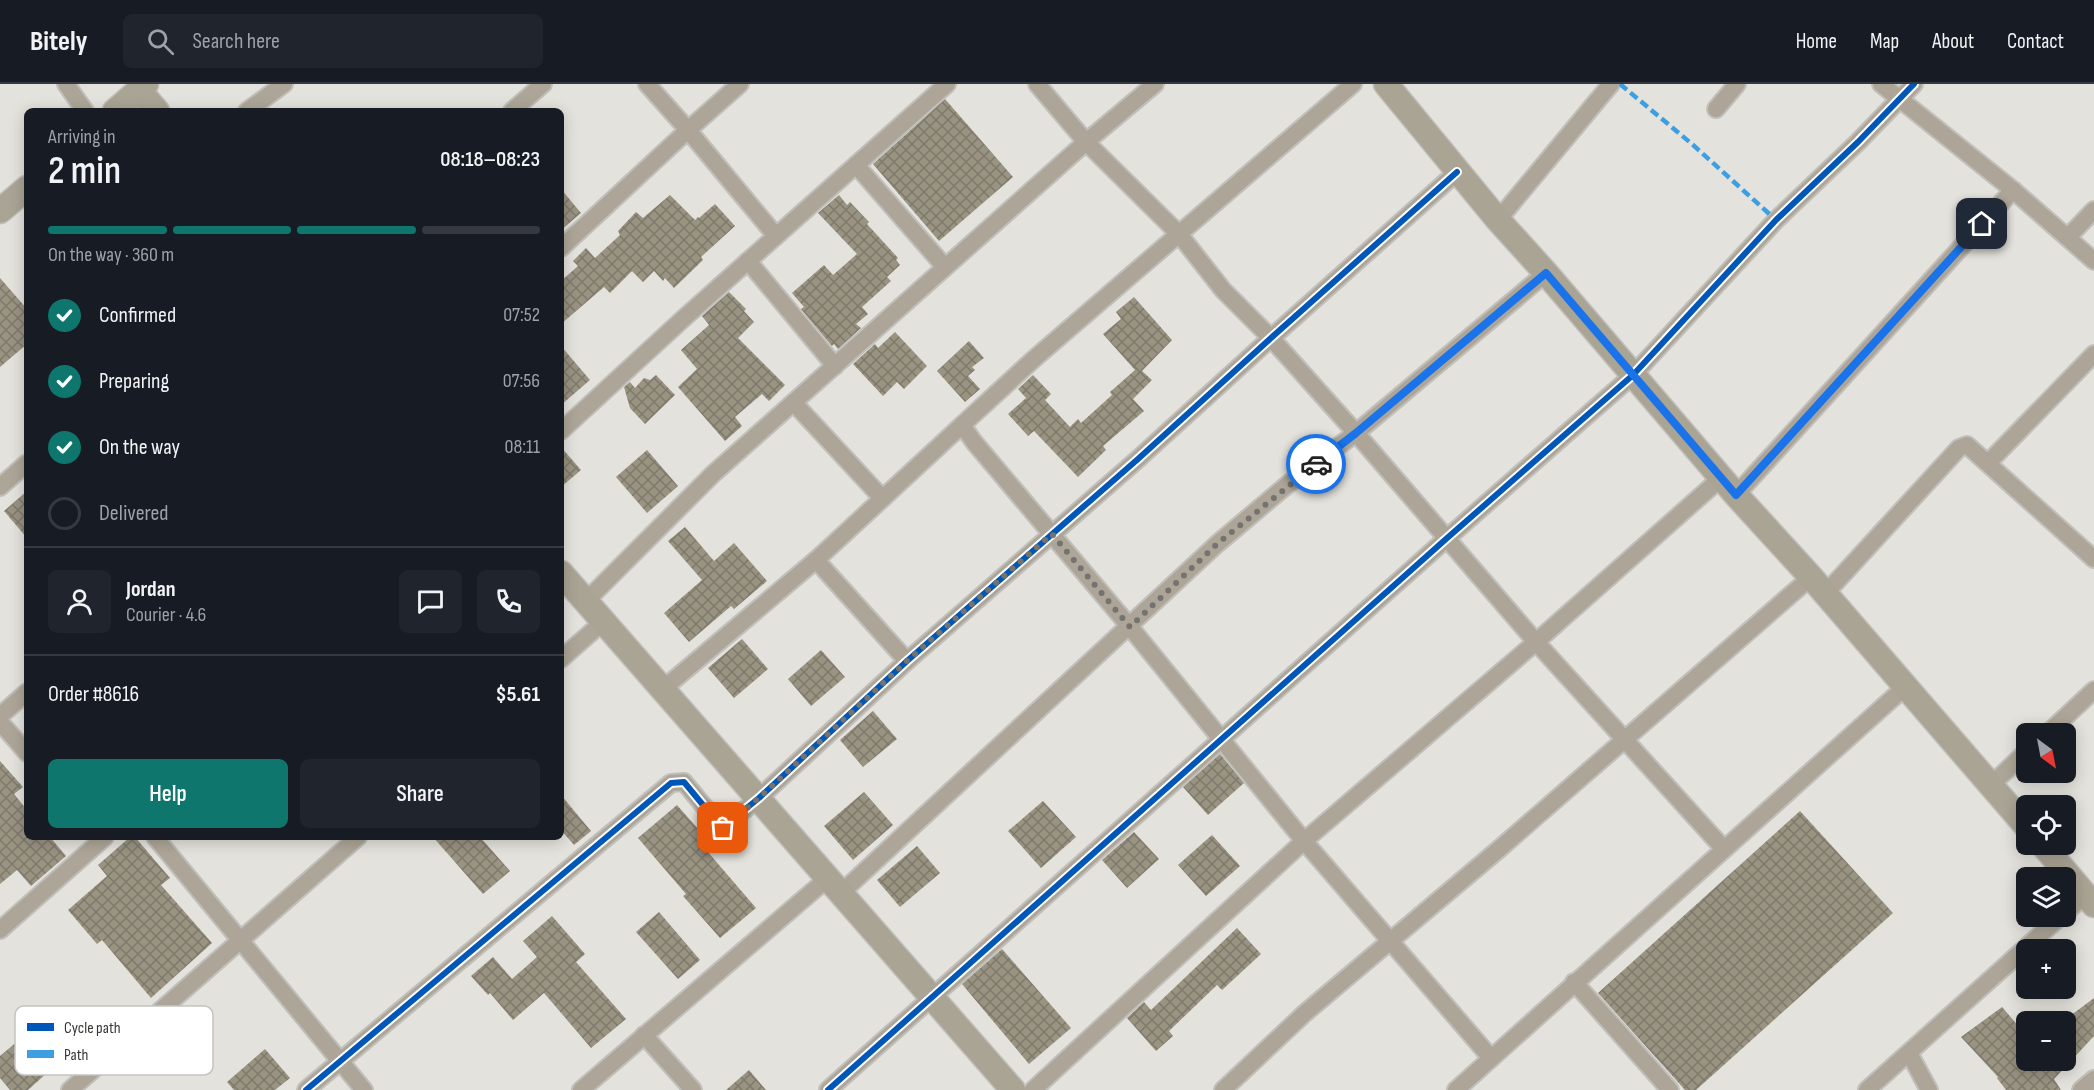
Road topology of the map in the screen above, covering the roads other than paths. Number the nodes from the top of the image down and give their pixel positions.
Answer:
1 (66, 84) edge
2 (284, 84) edge
3 (543, 84) edge
4 (647, 84) edge
5 (740, 84) edge
6 (947, 84) edge
7 (1037, 84) edge
8 (1155, 84) edge
9 (1353, 84) edge
10 (1386, 84) edge
11 (1611, 84) edge
12 (1737, 84) edge
13 (1881, 84) edge
14 (1914, 84) edge
15 (143, 87) edge
16 (1899, 98) junction
17 (83, 108) edge
18 (118, 108) edge
19 (155, 108) edge
20 (251, 108) edge
21 (515, 108) edge
22 (1716, 109) dead end
23 (688, 130) junction
24 (1086, 142) junction
25 (856, 165) junction
26 (1457, 172) junction
27 (2013, 190) junction
28 (24, 191) edge
29 (2094, 210) edge
30 (0, 212) edge
31 (1498, 220) junction
32 (1179, 234) junction
33 (776, 236) junction
34 (2068, 237) junction
35 (564, 245) edge
36 (748, 261) junction
37 (2094, 261) edge
38 (945, 267) junction
39 (1546, 273) junction
40 (1271, 338) junction
41 (2092, 360) edge
42 (835, 366) junction
43 (1634, 375) junction
44 (795, 403) junction
45 (962, 425) junction
46 (564, 428) edge
47 (1356, 433) junction
48 (1988, 463) junction
49 (24, 466) edge
50 (0, 487) edge
51 (1729, 487) junction
52 (882, 498) junction
53 (1052, 534) junction
54 (1446, 539) junction
55 (2094, 559) edge
56 (816, 560) junction
57 (564, 576) edge
58 (1818, 585) junction
59 (586, 601) junction
60 (604, 621) junction
61 (1130, 627) junction
62 (1536, 642) junction
63 (564, 656) edge
64 (907, 661) junction
65 (1904, 688) junction
66 (663, 689) junction
67 (2094, 690) edge
68 (24, 695) edge
69 (0, 716) edge
70 (0, 722) edge
71 (2059, 723) edge
72 (1221, 740) junction
73 (1623, 740) junction
74 (24, 750) edge
75 (2016, 761) edge
76 (1991, 784) junction
77 (759, 798) junction
78 (2016, 814) edge
79 (101, 840) edge
80 (157, 840) edge
81 (355, 840) edge
82 (1304, 841) junction
83 (1724, 849) junction
84 (2051, 855) edge
85 (834, 885) junction
86 (2089, 900) edge
87 (2049, 927) edge
88 (0, 930) edge
89 (240, 940) junction
90 (1389, 941) junction
91 (1574, 982) junction
92 (933, 998) junction
93 (165, 1006) edge
94 (644, 1035) junction
95 (1909, 1053) junction
96 (1491, 1058) junction
97 (340, 1061) junction
98 (87, 1075) edge
99 (2094, 1079) edge
100 (70, 1090) edge
101 (306, 1090) edge
102 (364, 1090) edge
103 (581, 1090) edge
104 (693, 1090) edge
105 (828, 1090) edge
106 (1013, 1090) edge
107 (1033, 1090) edge
108 (1223, 1090) edge
109 (1456, 1090) edge
110 (1670, 1090) edge
111 (1868, 1090) edge
112 (1929, 1090) edge
113 (2081, 1090) edge

1 - 17 street
2 - 20 street
3 - 21 street
4 - 23 street
5 - 23 street
6 - 25 street
7 - 24 street
8 - 24 street
9 - 32 street
10 - 26 street
11 - 31 street
12 - 22 street
13 - 16 street
14 - 16 street
15 - 18 street
15 - 19 street
16 - 27 street
16 - 43 street
23 - 33 street
23 - 35 street
24 - 32 street
24 - 38 street
25 - 33 street
25 - 38 street
26 - 31 street
26 - 40 street
27 - 34 street
27 - 51 street
28 - 30 street
29 - 34 street
31 - 39 street
32 - 40 street
32 - 45 street
33 - 36 street
34 - 37 street
36 - 42 street
36 - 46 street
38 - 42 street
39 - 43 street
39 - 47 street
40 - 47 street
40 - 53 street
41 - 48 street
42 - 44 street
43 - 51 street
43 - 54 street
44 - 52 street
44 - 59 street
45 - 52 street
45 - 53 street
47 - 54 street
47 - 61 street
48 - 55 street
48 - 58 street
49 - 50 street
51 - 58 street
51 - 62 street
52 - 56 street
53 - 61 street
53 - 64 street
54 - 62 street
54 - 72 street
56 - 64 street
56 - 66 street
57 - 59 street
58 - 65 street
58 - 73 street
59 - 60 street
60 - 63 street
60 - 66 street
61 - 72 street
61 - 85 street
62 - 73 street
62 - 82 street
64 - 77 street
65 - 76 street
65 - 83 street
66 - 77 street
67 - 71 street
68 - 69 street
70 - 74 street
72 - 82 street
72 - 92 street
73 - 83 street
73 - 90 street
75 - 76 street
76 - 78 street
77 - 85 street
77 - 97 street
79 - 88 street
80 - 89 street
81 - 89 street
82 - 90 street
82 - 107 street
83 - 91 street
84 - 86 street
85 - 92 street
85 - 94 street
87 - 95 street
89 - 93 street
89 - 97 street
90 - 96 street
90 - 108 street
91 - 96 street
91 - 110 street
92 - 105 street
92 - 106 street
94 - 103 street
94 - 104 street
95 - 111 street
95 - 112 street
96 - 109 street
97 - 101 street
97 - 102 street
98 - 100 street
99 - 113 street

